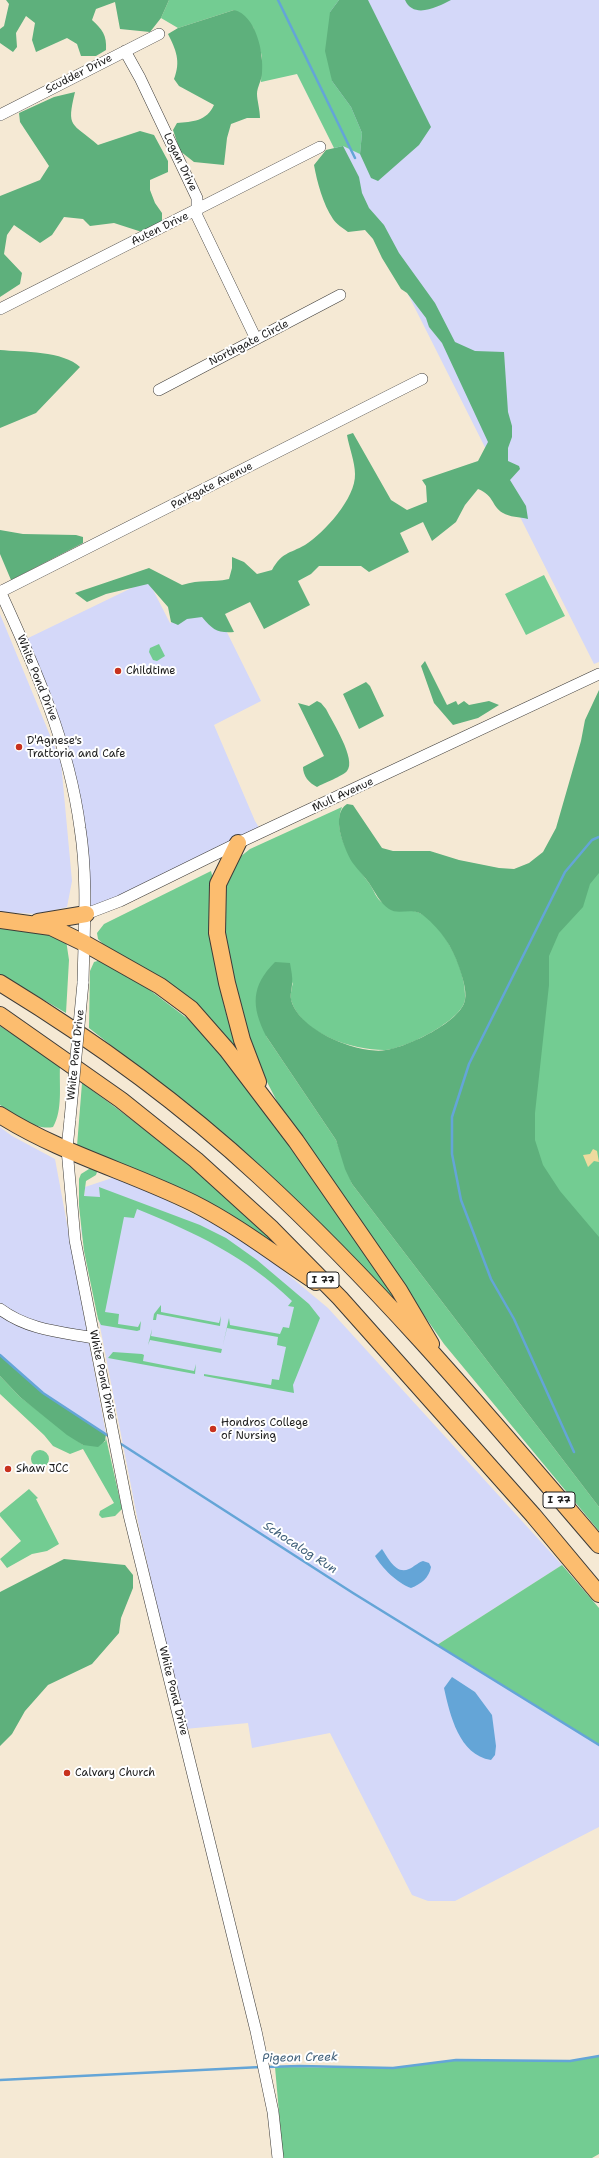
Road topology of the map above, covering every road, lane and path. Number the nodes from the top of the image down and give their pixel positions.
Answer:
1 (159, 34) dead end
2 (125, 51) junction
3 (0, 115) edge
4 (320, 147) dead end
5 (197, 210) junction
6 (340, 296) dead end
7 (0, 309) edge
8 (256, 339) junction
9 (422, 378) dead end
10 (159, 390) dead end
11 (0, 591) edge
12 (599, 674) edge
13 (238, 843) junction
14 (86, 914) junction
15 (0, 920) edge
16 (23, 923) junction
17 (84, 943) junction
18 (0, 983) edge
19 (0, 1015) edge
20 (266, 1100) junction
21 (0, 1115) edge
22 (67, 1149) junction
23 (340, 1298) junction
24 (0, 1309) edge
25 (94, 1338) junction
26 (440, 1361) junction
27 (599, 1545) edge
28 (599, 1594) edge
29 (278, 2158) edge

1 - 2 street, Scudder Drive
2 - 3 street, Scudder Drive
2 - 5 street, Logan Drive
4 - 5 street, Auten Drive
5 - 7 street, Auten Drive
5 - 8 street, Logan Drive
6 - 8 street, Northgate Circle
8 - 10 street, Northgate Circle
9 - 11 street, Parkgate Avenue
11 - 14 street, White Pond Drive
12 - 13 street, Mull Avenue
13 - 14 street, Mull Avenue
13 - 20 highway
14 - 16 highway
14 - 17 street, White Pond Drive
15 - 16 highway
16 - 17 highway
17 - 20 highway
17 - 22 street, White Pond Drive, bridge
18 - 26 highway, I 77
19 - 23 highway, I 77
20 - 26 highway
21 - 22 highway
22 - 23 highway
22 - 25 street, White Pond Drive
23 - 28 highway, I 77
24 - 25 street
25 - 29 street, White Pond Drive
26 - 27 highway, I 77

